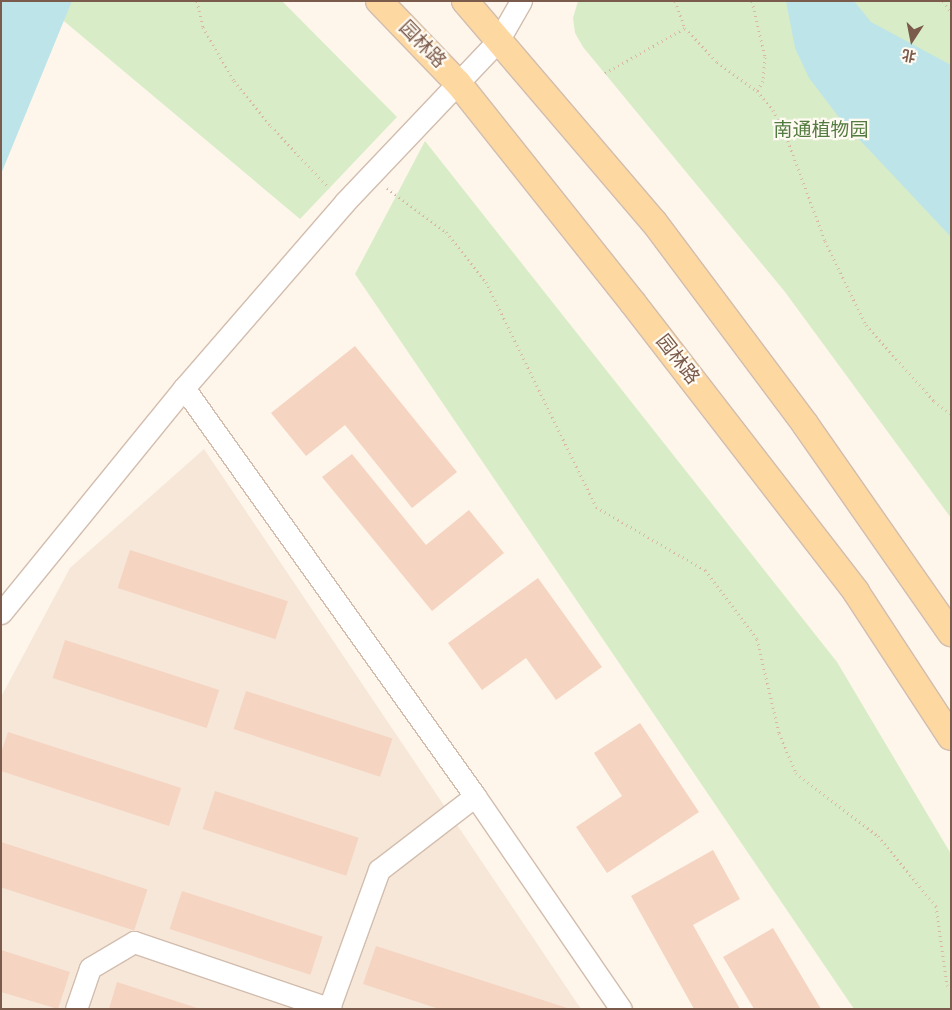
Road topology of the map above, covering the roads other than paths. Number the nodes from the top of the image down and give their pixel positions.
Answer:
1 (380, 1) edge
2 (465, 1) edge
3 (521, 1) edge
4 (498, 40) junction
5 (458, 82) junction
6 (184, 388) junction
7 (1, 613) edge
8 (951, 633) edge
9 (951, 737) edge
10 (475, 796) junction
11 (330, 1008) edge
12 (76, 1009) edge
13 (621, 1009) edge

1 - 5 main road, 园林路
2 - 4 main road
3 - 4 street
4 - 5 street
4 - 8 main road
5 - 6 street
5 - 9 main road, 园林路
6 - 7 street
6 - 10 street
10 - 11 street
10 - 13 street
11 - 12 street

